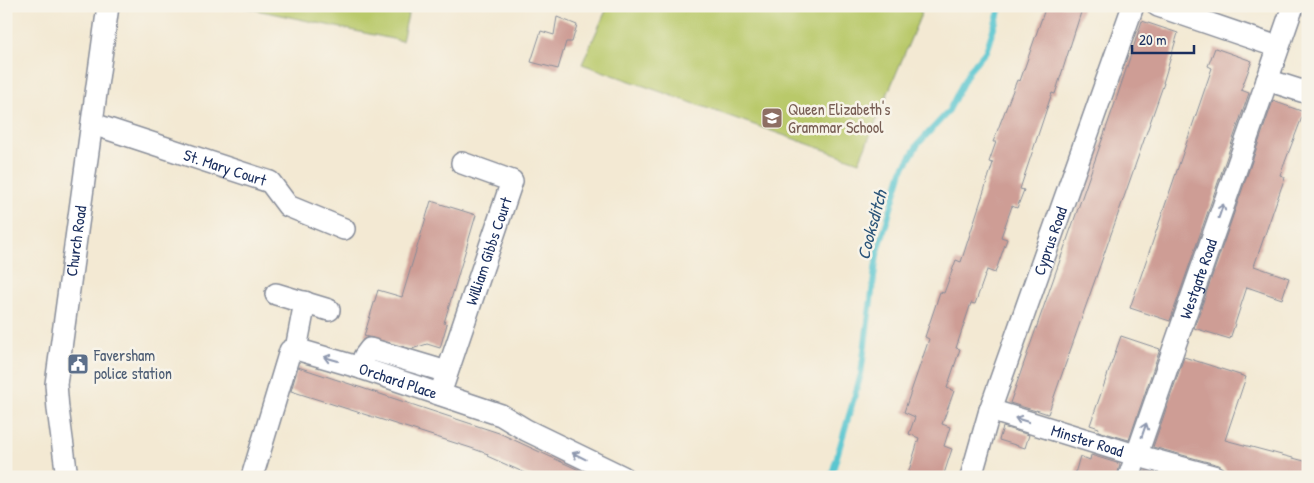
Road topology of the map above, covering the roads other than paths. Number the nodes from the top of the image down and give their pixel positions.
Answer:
1 (108, 6) edge
2 (1133, 6) edge
3 (1158, 6) edge
4 (1293, 6) edge
5 (1278, 47) junction
6 (1267, 80) junction
7 (1308, 93) edge
8 (93, 124) junction
9 (462, 163) dead end
10 (344, 229) dead end
11 (276, 294) dead end
12 (305, 302) junction
13 (329, 310) dead end
14 (296, 349) junction
15 (361, 368) junction
16 (447, 372) junction
17 (440, 394) junction
18 (990, 410) junction
19 (1135, 455) junction
20 (67, 477) edge
21 (252, 477) edge
22 (623, 477) edge
23 (971, 477) edge
24 (1129, 477) edge
25 (1216, 477) edge

1 - 8 street, Church Road
2 - 18 street, Cyprus Road
3 - 5 street
4 - 5 street, Westgate Road
5 - 6 street, Westgate Road
6 - 7 street
19 -> 6 street, Westgate Road
8 - 10 street, St. Mary Court
8 - 20 street, Church Road
9 - 16 street, William Gibbs Court
11 - 12 street
12 - 13 street
12 - 14 street
15 -> 14 street, Orchard Place
14 - 21 street
15 - 16 street
15 - 17 street, Orchard Place
16 - 17 street, William Gibbs Court
22 -> 17 street, Orchard Place
19 -> 18 street, Minster Road
18 - 23 street, Cyprus Road
19 - 24 street, Westgate Road
19 - 25 street, Minster Road

